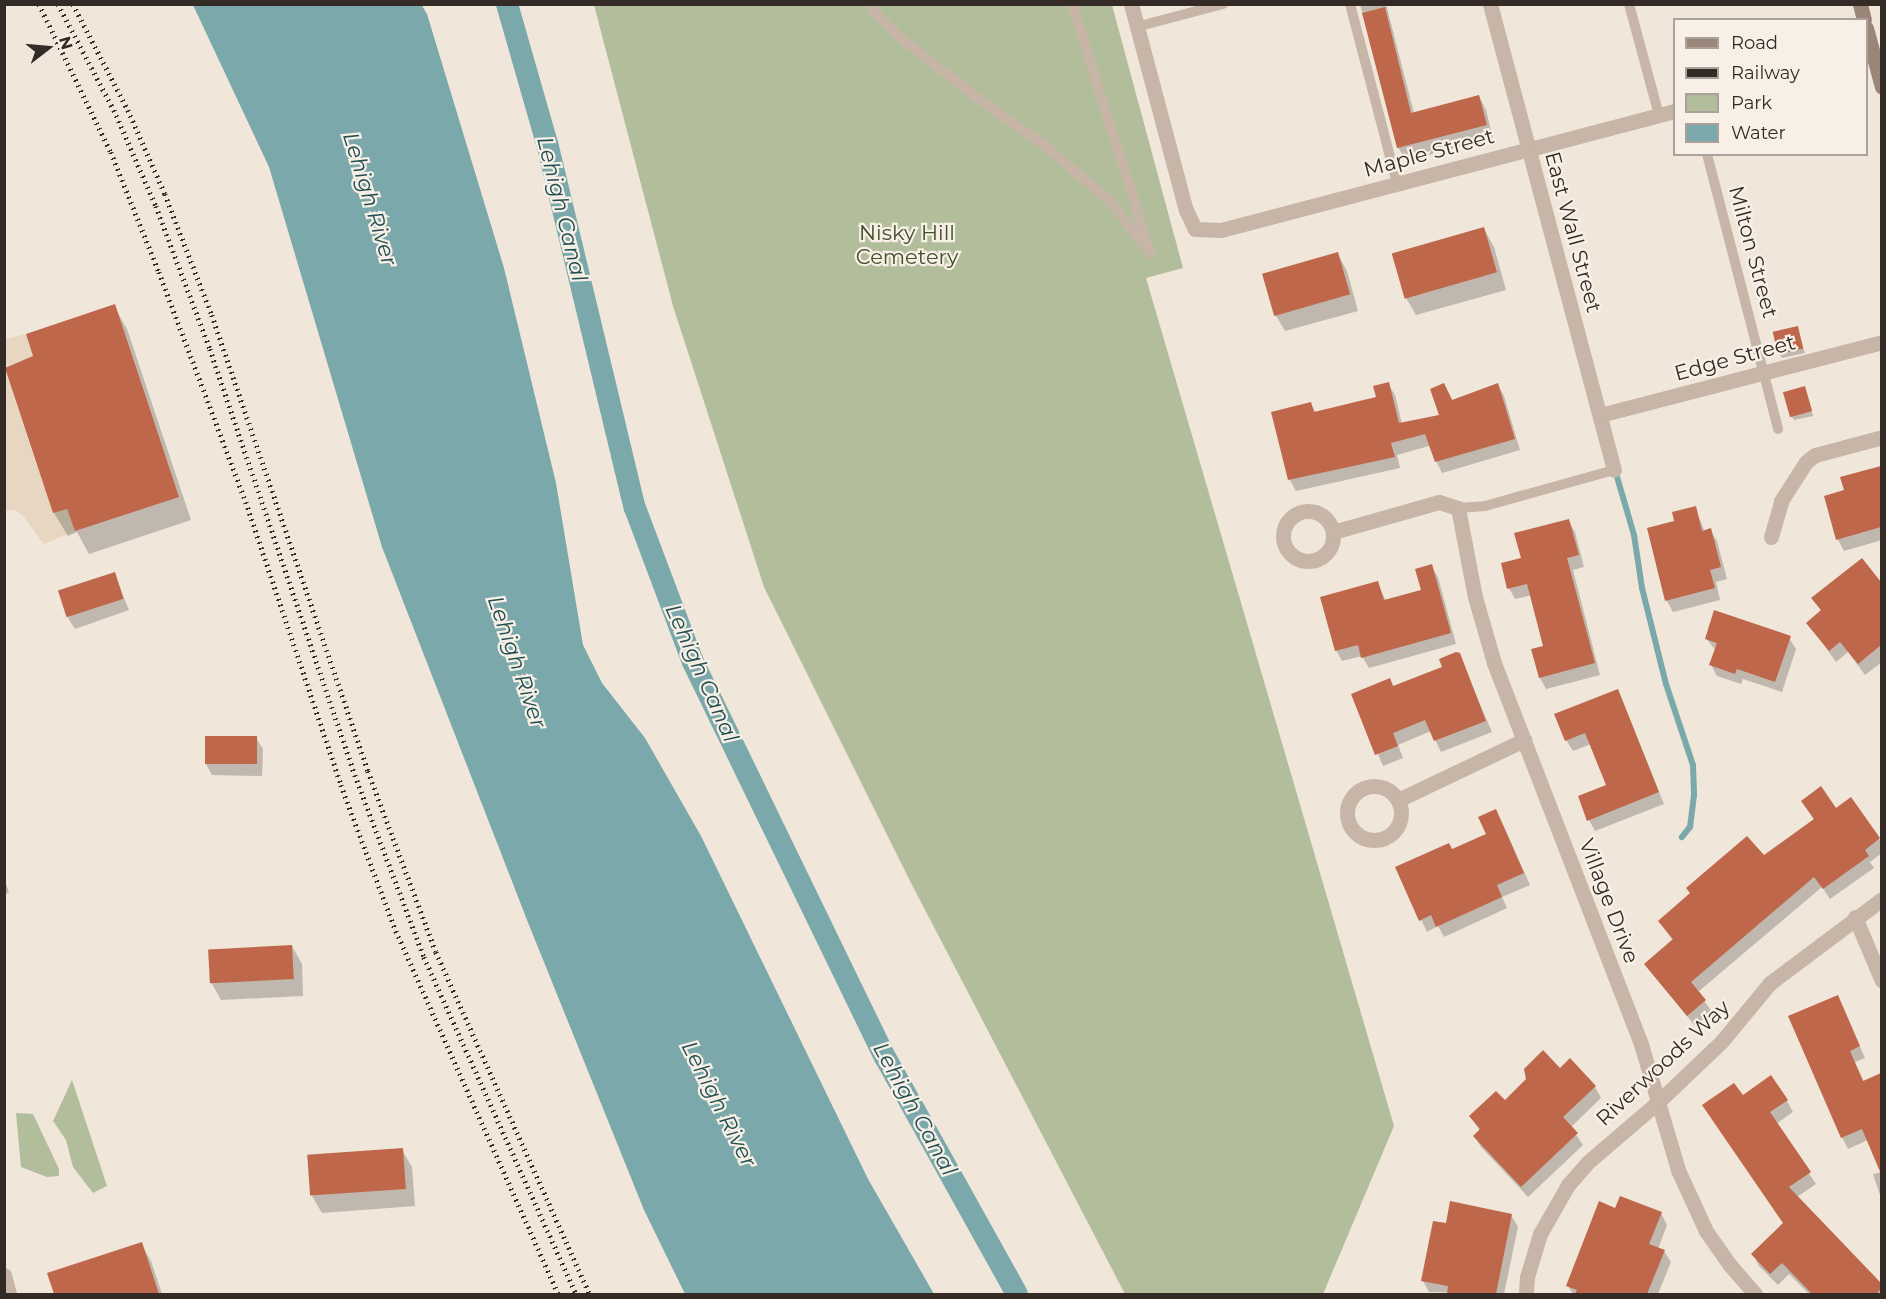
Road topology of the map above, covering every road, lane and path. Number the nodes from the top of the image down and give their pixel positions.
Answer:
1 (872, 4) edge
2 (1072, 4) edge
3 (1131, 4) edge
4 (1222, 4) edge
5 (1350, 4) edge
6 (1490, 4) edge
7 (1629, 4) edge
8 (1136, 27) junction
9 (1868, 36) edge
10 (1874, 61) edge
11 (1881, 87) edge
12 (1673, 111) edge
13 (1659, 115) junction
14 (1529, 148) junction
15 (1708, 156) edge
16 (1397, 183) junction
17 (1881, 342) edge
18 (1764, 372) junction
19 (1599, 415) junction
20 (1778, 429) dead end
21 (1881, 437) edge
22 (1614, 470) joint
23 (1458, 508) junction
24 (1333, 532) dead end
25 (1771, 537) dead end
26 (1524, 740) junction
27 (1398, 800) dead end
28 (1881, 899) edge
29 (1855, 917) junction
30 (1881, 981) edge
31 (1658, 1102) junction
32 (4, 1275) edge
33 (9, 1294) edge
34 (1526, 1294) edge
35 (1755, 1294) edge

1 - 2 lane
3 - 8 street
4 - 8 lane
5 - 16 lane
6 - 14 street, East Wall Street
7 - 13 lane
8 - 16 street, Maple Street
9 - 10 street
10 - 11 street
12 - 13 street, Maple Street
13 - 14 street, Maple Street
14 - 16 street, Maple Street
14 - 19 street, East Wall Street
15 - 18 lane, Milton Street
17 - 18 street, Edge Street
18 - 19 street, Edge Street
18 - 20 lane, Milton Street
19 - 22 street, East Wall Street
21 - 25 street
22 - 23 lane
23 - 24 street
23 - 26 street, Village Drive
26 - 27 street
26 - 31 street, Village Drive
28 - 29 street, Riverwoods Way
29 - 30 street
29 - 31 street, Riverwoods Way
31 - 34 street, Riverwoods Way
31 - 35 street, Village Drive
32 - 33 street

